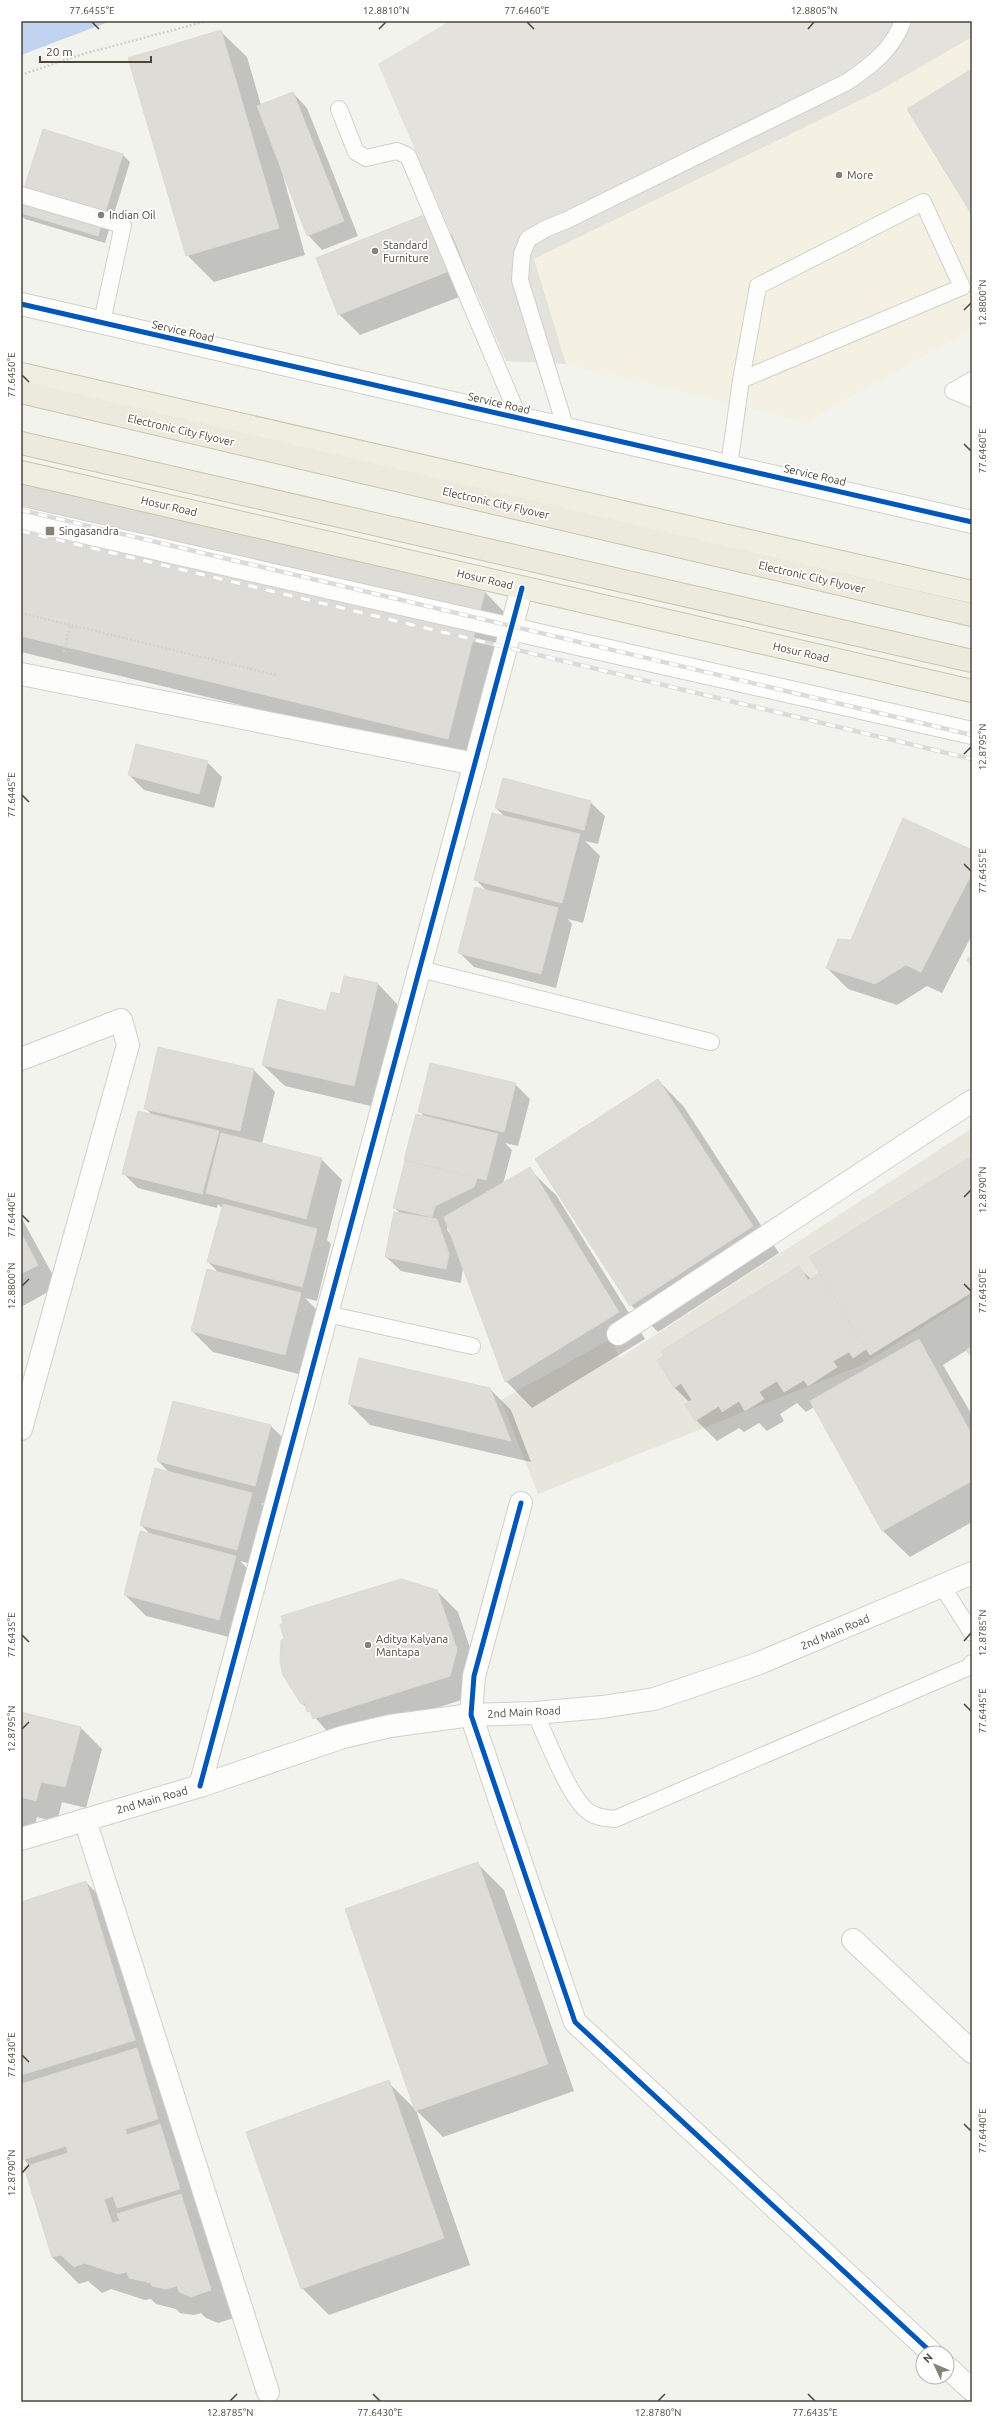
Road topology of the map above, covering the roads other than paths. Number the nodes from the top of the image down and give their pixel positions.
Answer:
1 (903, 21) edge
2 (339, 108) dead end
3 (21, 195) edge
4 (21, 304) edge
5 (102, 322) junction
6 (21, 374) edge
7 (740, 380) junction
8 (972, 380) edge
9 (21, 392) edge
10 (972, 399) edge
11 (519, 418) junction
12 (566, 428) junction
13 (21, 443) edge
14 (729, 466) junction
15 (21, 472) edge
16 (21, 518) edge
17 (972, 522) edge
18 (522, 588) junction
19 (972, 592) edge
20 (972, 615) edge
21 (511, 629) junction
22 (972, 662) edge
23 (21, 674) edge
24 (972, 691) edge
25 (972, 733) edge
26 (475, 764) junction
27 (420, 969) junction
28 (711, 1042) dead end
29 (21, 1059) edge
30 (972, 1101) edge
31 (327, 1314) junction
32 (618, 1334) dead end
33 (472, 1346) dead end
34 (21, 1430) edge
35 (521, 1503) dead end
36 (972, 1573) edge
37 (942, 1586) junction
38 (972, 1633) edge
39 (972, 1663) edge
40 (535, 1713) junction
41 (471, 1715) junction
42 (200, 1786) junction
43 (85, 1820) junction
44 (21, 1839) edge
45 (853, 1940) dead end
46 (972, 2052) edge
47 (923, 2345) edge
48 (955, 2374) edge
49 (972, 2390) edge
50 (268, 2392) dead end

1 - 12 lane
2 - 11 lane
3 - 5 lane
4 - 5 street, Service Road
5 - 11 street, Service Road
6 - 19 highway
7 - 7 lane
7 - 14 lane
8 - 10 lane
9 - 20 highway, Electronic City Flyover
11 - 12 street, Service Road
12 - 14 street, Service Road
13 - 22 highway
14 - 17 street, Service Road
15 - 18 highway, Hosur Road
16 - 21 street
18 - 21 street
18 - 24 highway, Hosur Road
21 - 25 street
21 - 26 street
23 - 26 street
26 - 27 street
27 - 28 lane
27 - 31 street
29 - 34 street
30 - 32 street
31 - 33 lane
31 - 42 street
35 - 41 street
36 - 37 street, 2nd Main Road
37 - 38 lane
37 - 40 street, 2nd Main Road
39 - 40 lane
40 - 41 street, 2nd Main Road
41 - 42 street, 2nd Main Road
41 - 47 street
42 - 43 street, 2nd Main Road
43 - 44 street, 2nd Main Road
43 - 50 street
45 - 46 street
48 - 49 street

